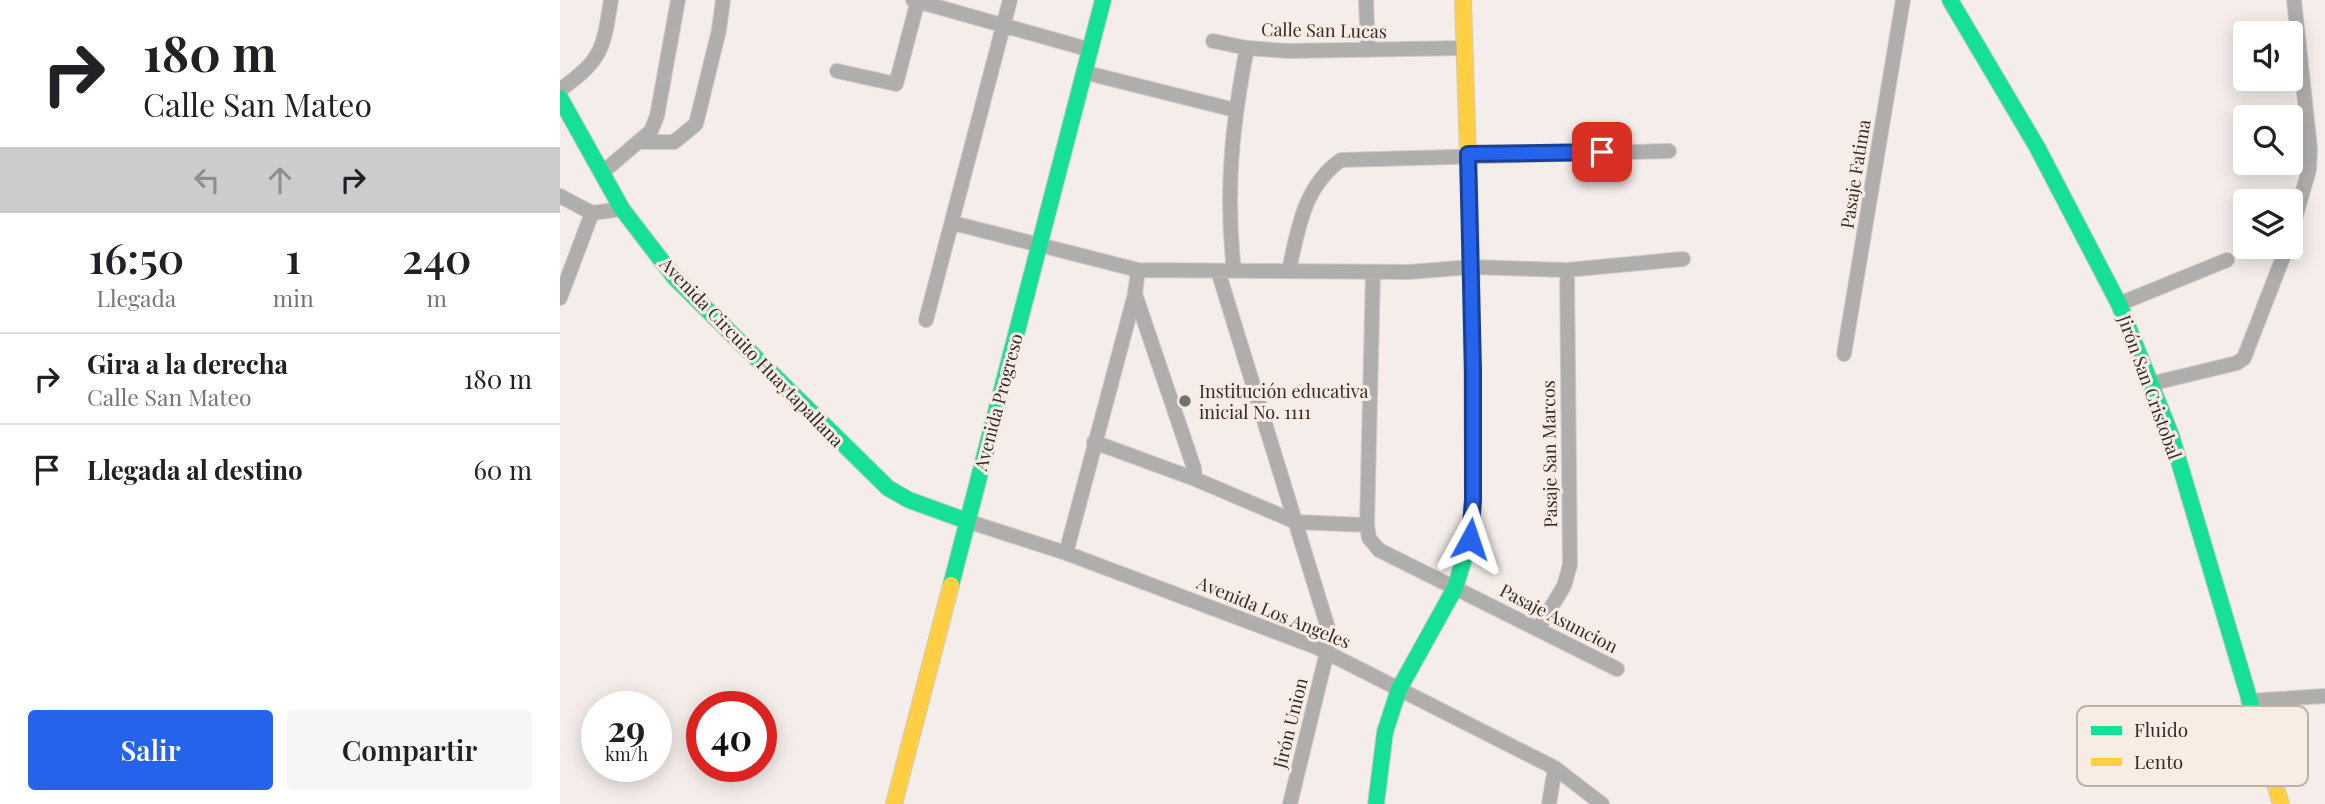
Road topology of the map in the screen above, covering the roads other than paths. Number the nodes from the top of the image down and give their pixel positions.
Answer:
1 (611, 0) edge
2 (678, 0) edge
3 (723, 0) edge
4 (916, 0) edge
5 (1010, 0) edge
6 (1103, 0) edge
7 (1366, 0) edge
8 (1463, 0) edge
9 (1903, 0) edge
10 (1950, 0) edge
11 (2294, 0) edge
12 (1004, 25) junction
13 (1213, 41) dead end
14 (1247, 48) junction
15 (1464, 48) junction
16 (1091, 50) junction
17 (1368, 50) junction
18 (836, 71) dead end
19 (1083, 72) junction
20 (560, 90) edge
21 (560, 99) edge
22 (1235, 110) junction
23 (640, 142) junction
24 (1669, 150) dead end
25 (1468, 154) junction
26 (603, 172) junction
27 (2303, 191) edge
28 (560, 196) edge
29 (622, 209) junction
30 (592, 213) junction
31 (953, 223) junction
32 (1039, 245) junction
33 (1683, 259) dead end
34 (2282, 259) edge
35 (2227, 260) dead end
36 (1472, 267) junction
37 (1138, 270) junction
38 (1234, 270) junction
39 (1289, 270) junction
40 (1567, 270) junction
41 (1218, 271) junction
42 (1373, 272) junction
43 (1135, 294) junction
44 (560, 298) edge
45 (2119, 304) junction
46 (926, 320) dead end
47 (1844, 354) dead end
48 (2150, 384) junction
49 (1094, 442) junction
50 (1195, 478) junction
51 (967, 521) junction
52 (1296, 522) junction
53 (1367, 525) junction
54 (1066, 553) junction
55 (1455, 588) junction
56 (1538, 629) junction
57 (1327, 652) junction
58 (1617, 669) dead end
59 (1399, 689) junction
60 (2325, 696) edge
61 (2248, 701) junction
62 (2250, 706) edge
63 (1555, 768) junction
64 (2275, 786) edge
65 (894, 804) edge
66 (1290, 804) edge
67 (1376, 804) edge
68 (1549, 804) edge
69 (1602, 804) edge
70 (2281, 804) edge

1 - 20 street
2 - 23 street
3 - 23 street
4 - 12 street
4 - 18 street
5 - 12 street
6 - 16 street, Avenida Progreso
7 - 17 street
8 - 15 street
9 - 47 street, Pasaje Fatima
10 - 45 street, Jirón San Cristobal
11 - 27 street
12 - 16 street
12 - 31 street
13 - 14 street
14 - 17 street, Calle San Lucas
14 - 22 street, Calle San Lucas
15 - 17 street, Calle San Lucas
15 - 25 street
16 - 19 street, Avenida Progreso
19 - 22 street
19 - 32 street, Avenida Progreso
21 - 26 street, Avenida Circuito Huaytapallana
22 - 38 street, Calle San Lucas
23 - 26 street
24 - 25 street
25 - 36 street
25 - 39 street
26 - 29 street, Avenida Circuito Huaytapallana
28 - 30 street
29 - 30 street
29 - 51 street, Avenida Circuito Huaytapallana
30 - 44 street
31 - 32 street
31 - 46 street
32 - 37 street
32 - 51 street, Avenida Progreso
33 - 40 street
34 - 48 street
35 - 45 street
36 - 40 street
36 - 42 street
36 - 55 street
37 - 41 street
37 - 43 street
38 - 39 street
38 - 41 street
39 - 42 street
40 - 56 street, Pasaje San Marcos
41 - 52 street, Jirón Union
42 - 53 street
43 - 49 street
43 - 50 street
45 - 48 street, Jirón San Cristobal
48 - 61 street, Jirón San Cristobal
49 - 50 street
49 - 54 street
50 - 52 street
51 - 54 street, Avenida Los Angeles
51 - 65 street, Avenida Progreso
52 - 53 street
52 - 57 street, Jirón Union
53 - 55 street, Pasaje Asuncion
54 - 57 street, Avenida Los Angeles
55 - 56 street, Pasaje Asuncion
55 - 59 street
56 - 58 street, Pasaje Asuncion
57 - 59 street, Avenida Los Angeles
57 - 66 street, Jirón Union
59 - 63 street, Avenida Los Angeles
59 - 67 street
60 - 61 street
61 - 62 street, Jirón San Cristobal
63 - 68 street
63 - 69 street, Avenida Los Angeles
64 - 70 street, Jirón San Cristobal

